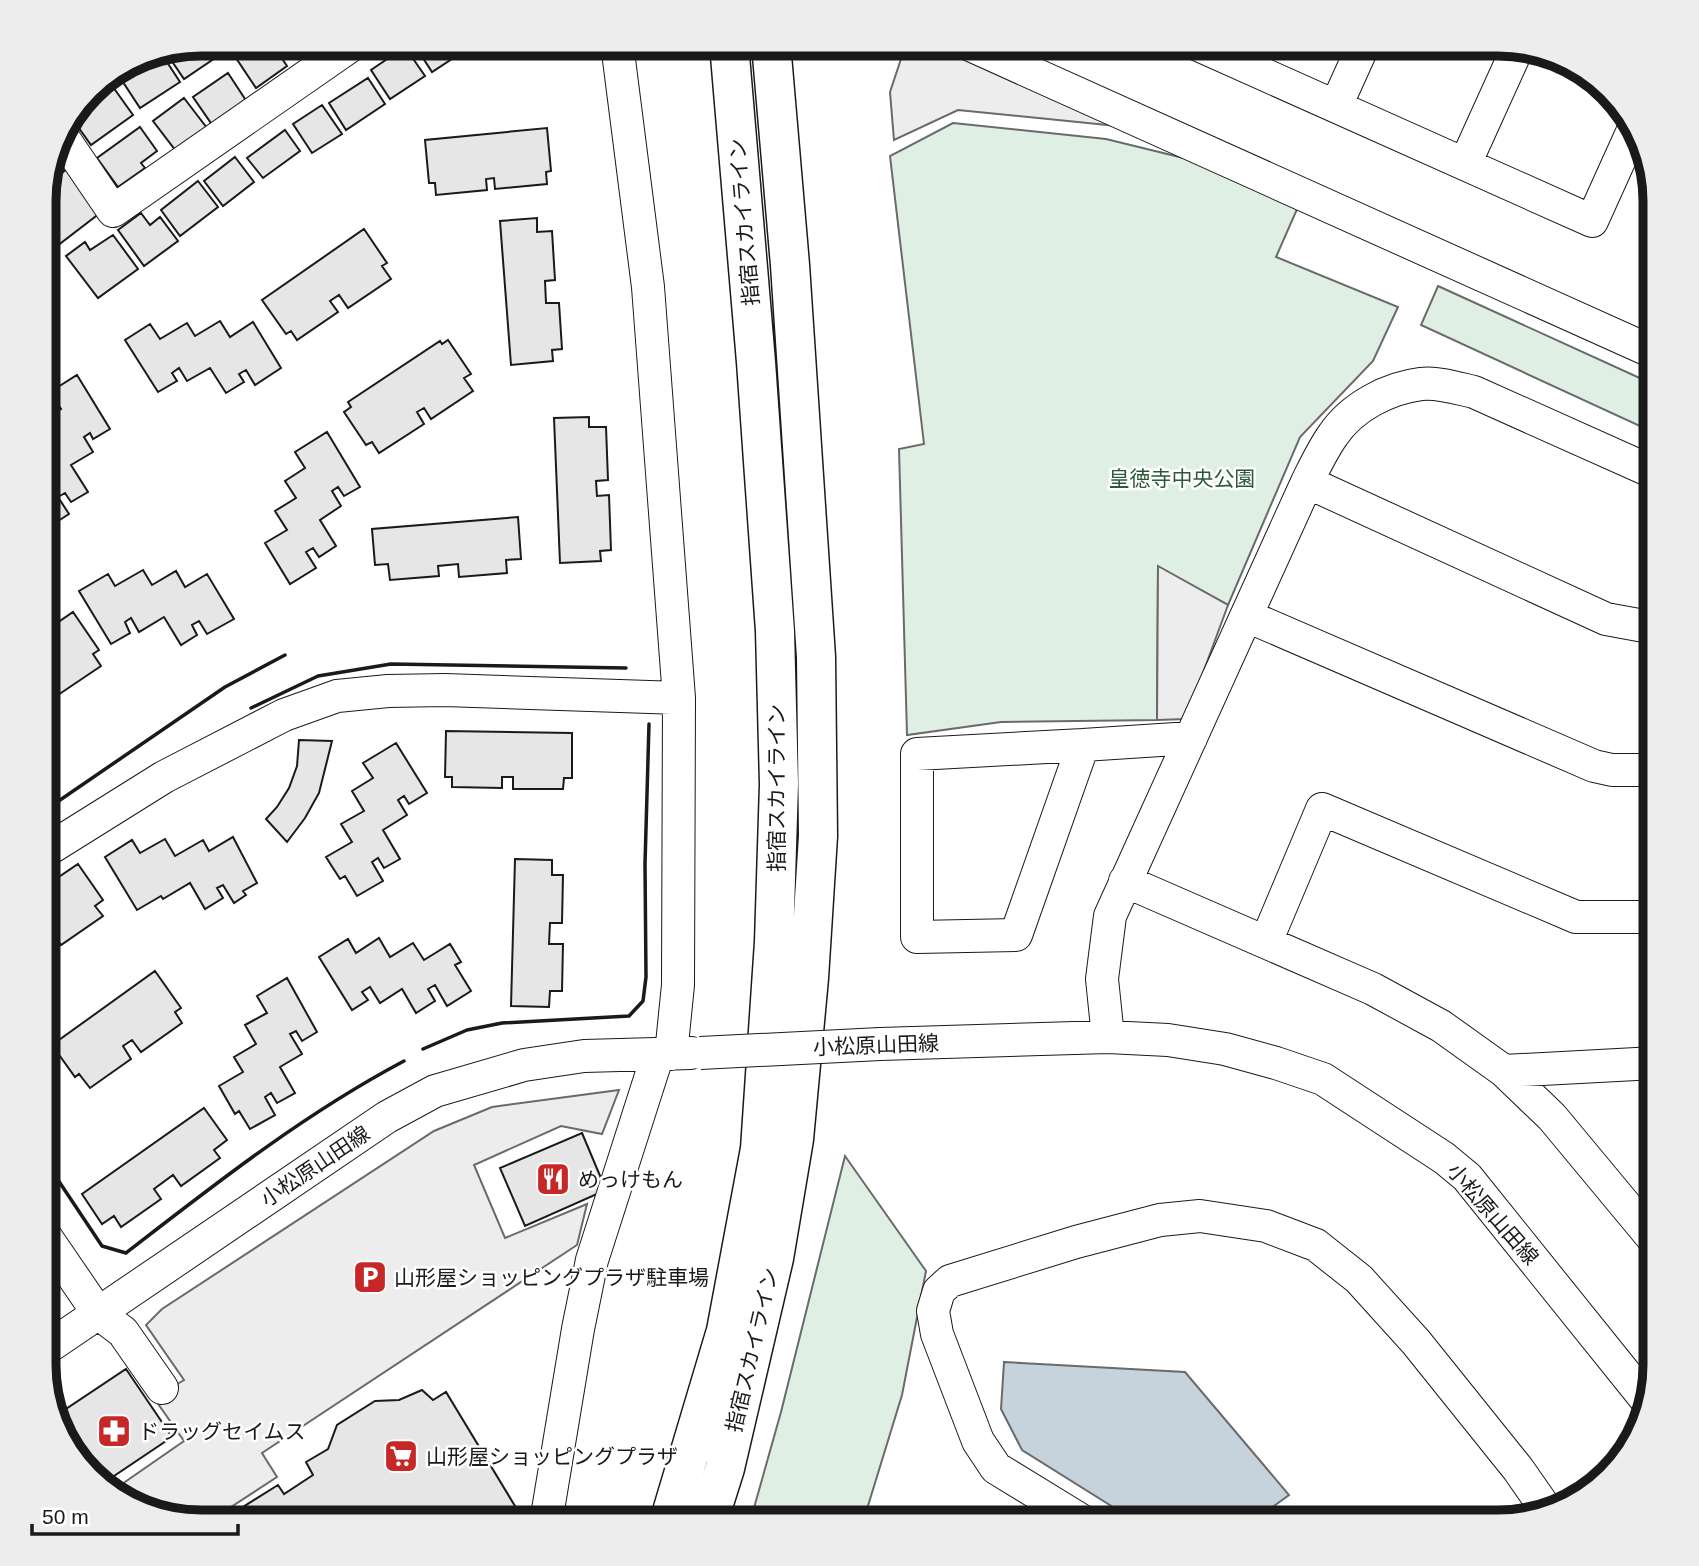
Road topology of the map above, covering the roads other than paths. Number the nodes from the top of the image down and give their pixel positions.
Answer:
1 (336, 56) edge
2 (619, 56) edge
3 (730, 56) edge
4 (772, 56) edge
5 (996, 56) edge
6 (1225, 56) edge
7 (1359, 56) edge
8 (1514, 57) edge
9 (1336, 106) junction
10 (1629, 139) edge
11 (68, 144) edge
12 (1465, 164) junction
13 (1643, 339) edge
14 (1643, 468) edge
15 (1307, 482) junction
16 (1247, 616) junction
17 (1643, 626) edge
18 (679, 698) junction
19 (1191, 738) junction
20 (1083, 745) junction
21 (1643, 770) edge
22 (56, 844) edge
23 (1125, 881) junction
24 (1643, 917) edge
25 (1266, 942) junction
26 (1108, 1037) junction
27 (676, 1053) junction
28 (1643, 1064) edge
29 (1504, 1071) junction
30 (1643, 1226) edge
31 (56, 1251) edge
32 (99, 1313) junction
33 (56, 1342) edge
34 (162, 1388) dead end
35 (1640, 1392) edge
36 (1542, 1503) edge
37 (549, 1510) edge
38 (673, 1510) edge
39 (712, 1510) edge
40 (1064, 1510) edge

1 - 11 street
2 - 18 street
3 - 38 main road, 指宿スカイライン
4 - 39 main road, 指宿スカイライン
5 - 13 street
6 - 9 street
7 - 9 street
8 - 12 street
9 - 12 street
10 - 12 street
14 - 15 street
15 - 16 street
15 - 17 street
16 - 19 street
16 - 21 street
18 - 22 street
18 - 27 street
19 - 20 street
19 - 23 street
20 - 20 street
23 - 25 street
23 - 26 street
24 - 25 street
25 - 29 street
26 - 27 street, 小松原山田線, bridge
26 - 35 street, 小松原山田線
27 - 32 street, 小松原山田線
27 - 37 street
28 - 29 street
29 - 30 street
31 - 32 street
32 - 33 street, 小松原山田線
32 - 34 street
36 - 40 street

